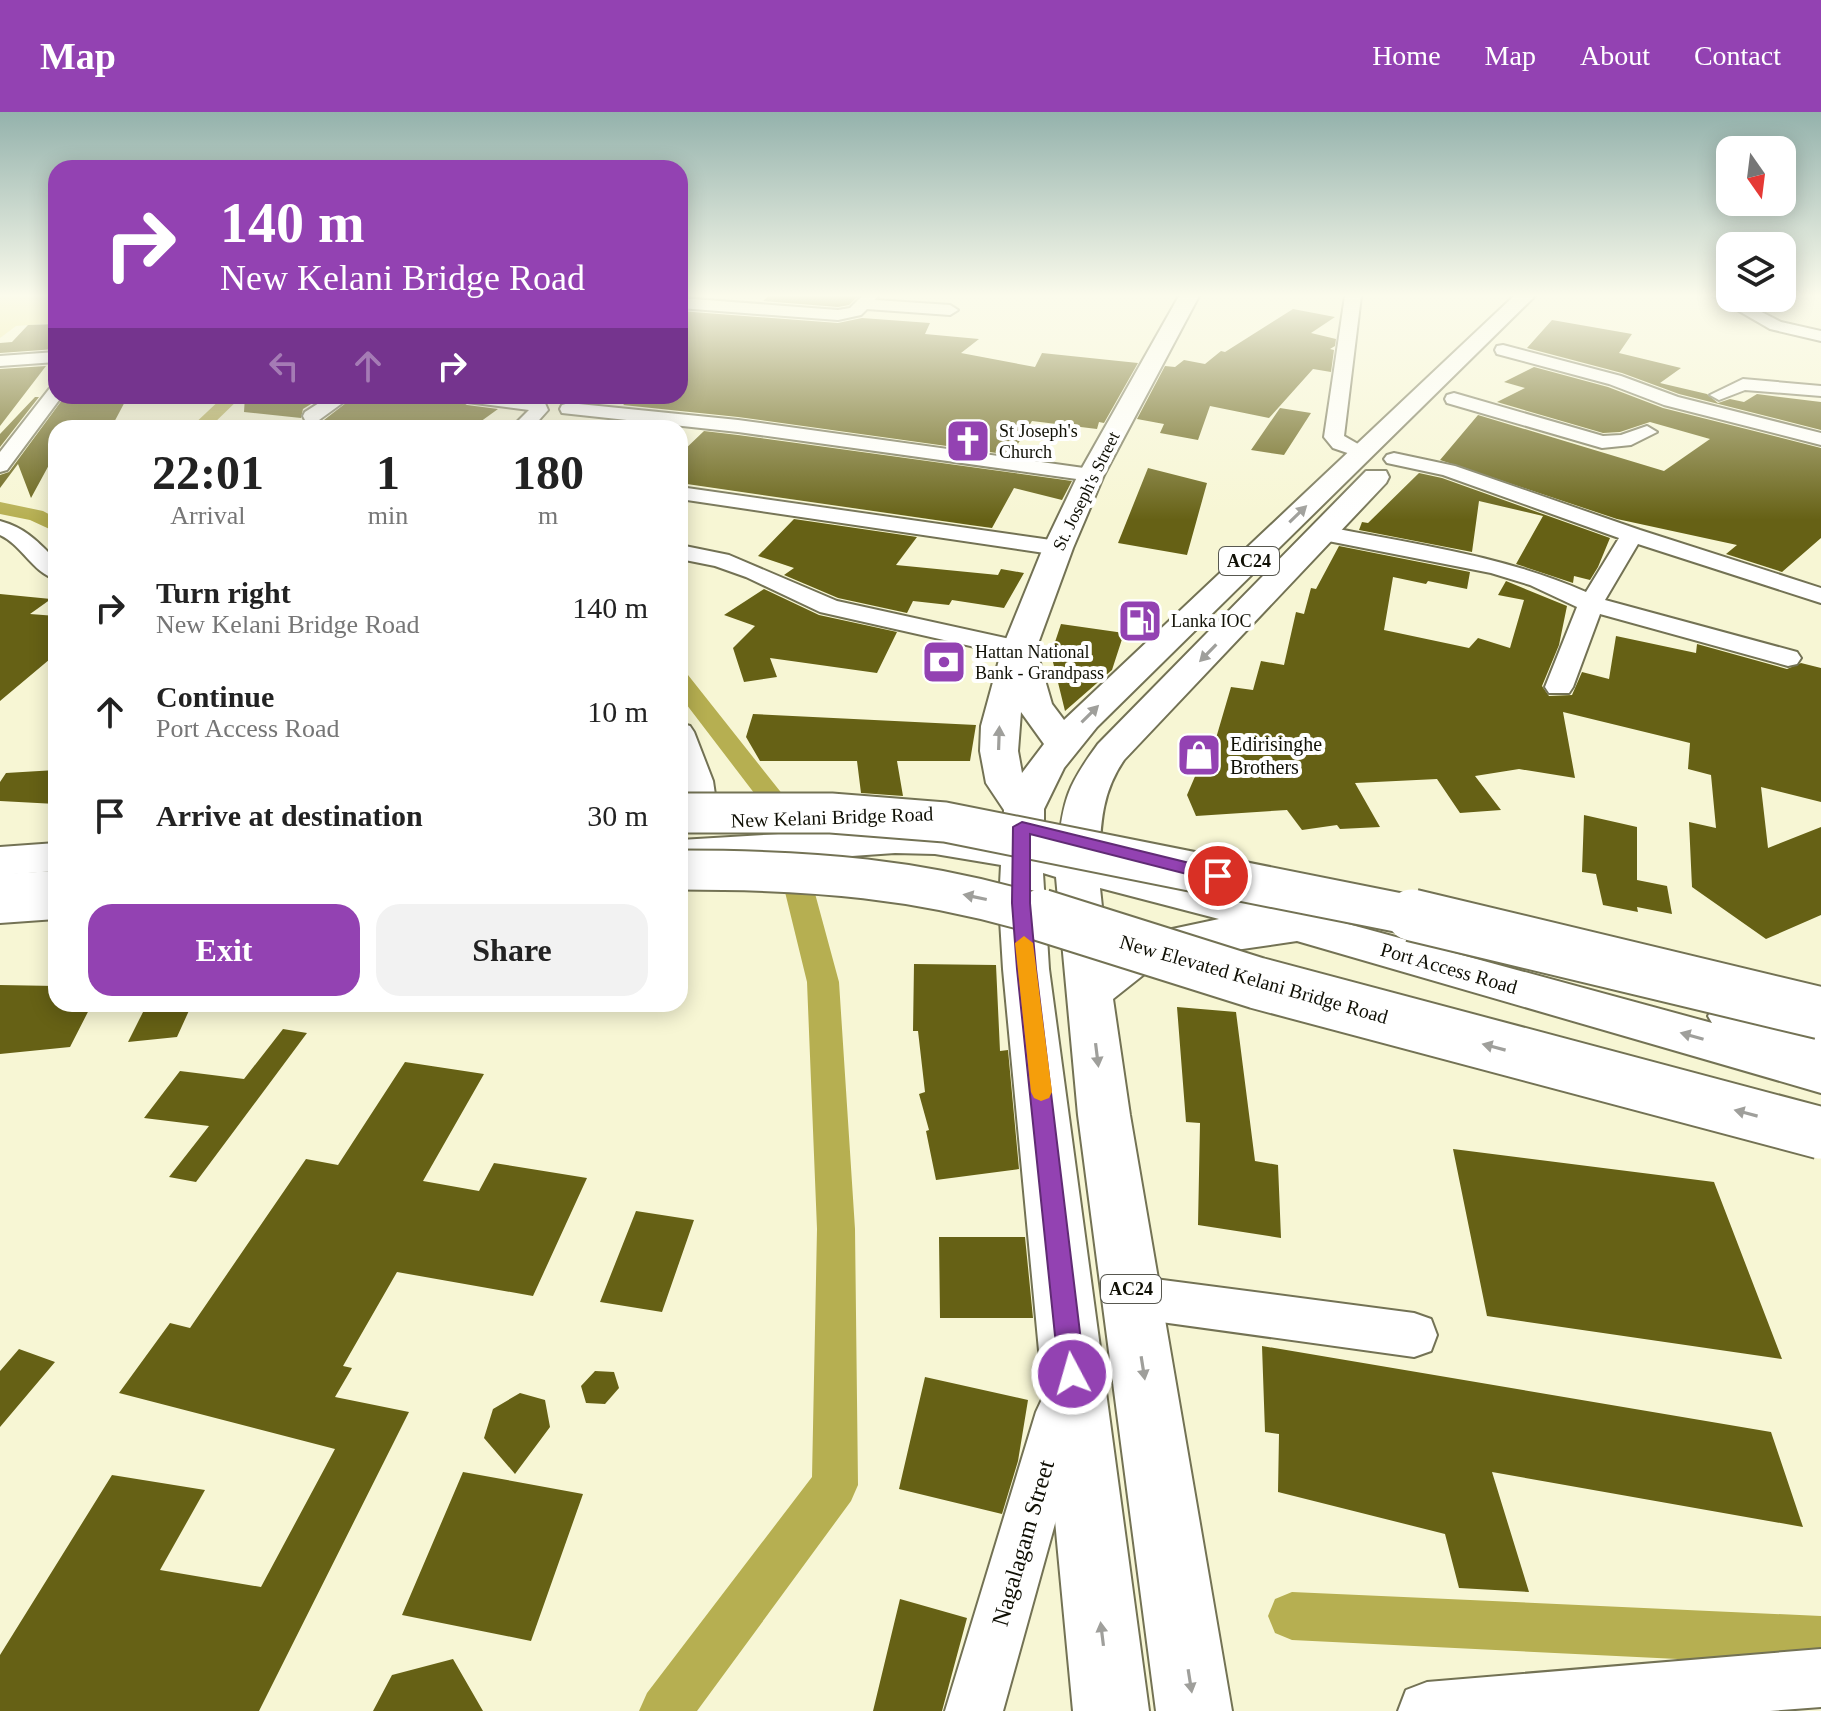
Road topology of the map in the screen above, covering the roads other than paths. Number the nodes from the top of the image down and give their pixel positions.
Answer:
1 (1148, 371) edge
2 (1343, 371) edge
3 (1447, 371) edge
4 (1482, 371) edge
5 (1584, 371) edge
6 (1611, 371) edge
7 (1821, 391) edge
8 (1719, 395) junction
9 (1454, 399) junction
10 (48, 403) edge
11 (331, 404) edge
12 (529, 404) edge
13 (1777, 408) dead end
14 (569, 409) dead end
15 (312, 416) dead end
16 (529, 420) edge
17 (678, 420) edge
18 (688, 421) edge
19 (1647, 432) dead end
20 (1821, 439) edge
21 (1362, 452) junction
22 (1394, 459) junction
23 (0, 466) edge
24 (1091, 475) junction
25 (688, 494) edge
26 (0, 528) edge
27 (1323, 533) junction
28 (1632, 535) junction
29 (1058, 548) junction
30 (688, 554) edge
31 (48, 567) edge
32 (1817, 590) edge
33 (1591, 604) junction
34 (1019, 649) junction
35 (1788, 658) dead end
36 (1559, 687) dead end
37 (1062, 743) junction
38 (688, 754) edge
39 (1023, 830) junction
40 (703, 831) edge
41 (1077, 854) junction
42 (48, 860) edge
43 (0, 863) edge
44 (688, 870) edge
45 (48, 886) edge
46 (0, 889) edge
47 (48, 905) edge
48 (0, 908) edge
49 (1307, 928) junction
50 (1090, 992) junction
51 (1821, 1013) edge
52 (1821, 1040) edge
53 (1821, 1073) edge
54 (1821, 1133) edge
55 (1132, 1297) junction
56 (1414, 1335) dead end
57 (1072, 1374) junction
58 (1821, 1678) edge
59 (974, 1711) edge
60 (1111, 1711) edge
61 (1194, 1711) edge
62 (1427, 1711) edge

1 - 24 main road, St. Joseph's Street
2 - 21 street
3 - 21 main road, AC24
4 - 9 main road, AC24
5 - 20 street
6 - 8 street
7 - 8 street
8 - 13 street
9 - 19 street
9 - 22 main road, AC24
10 - 23 street
11 - 15 street
12 - 16 street
14 - 17 street
18 - 24 street
21 - 22 main road
37 -> 21 main road, AC24
22 - 27 main road, AC24
22 - 28 street
24 - 29 main road, St. Joseph's Street
25 - 29 street
26 - 31 street
27 - 33 street
27 -> 41 main road, AC24
28 - 32 street
28 - 33 street
29 - 34 main road, St. Joseph's Street
30 - 34 street
33 - 35 street
33 - 36 street
34 - 37 main road
39 -> 34 main road, St. Joseph's Street
37 - 39 main road, AC24
38 - 40 street
39 - 40 main road, New Kelani Bridge Road
39 - 41 main road, New Kelani Bridge Road
39 - 57 main road, AC24
40 - 51 main road, bridge
41 - 49 main road, Port Access Road
41 - 50 main road, AC24
41 - 52 main road, Port Access Road
42 - 43 main road
54 -> 44 main road, New Elevated Kelani Bridge Road, bridge
45 - 46 main road
47 - 48 main road
49 - 50 main road
53 -> 49 main road, Port Access Road
50 -> 55 main road, AC24
55 - 56 street
55 -> 61 main road, AC24
57 - 59 street, Nagalagam Street
60 -> 57 main road, AC24
58 - 62 street

